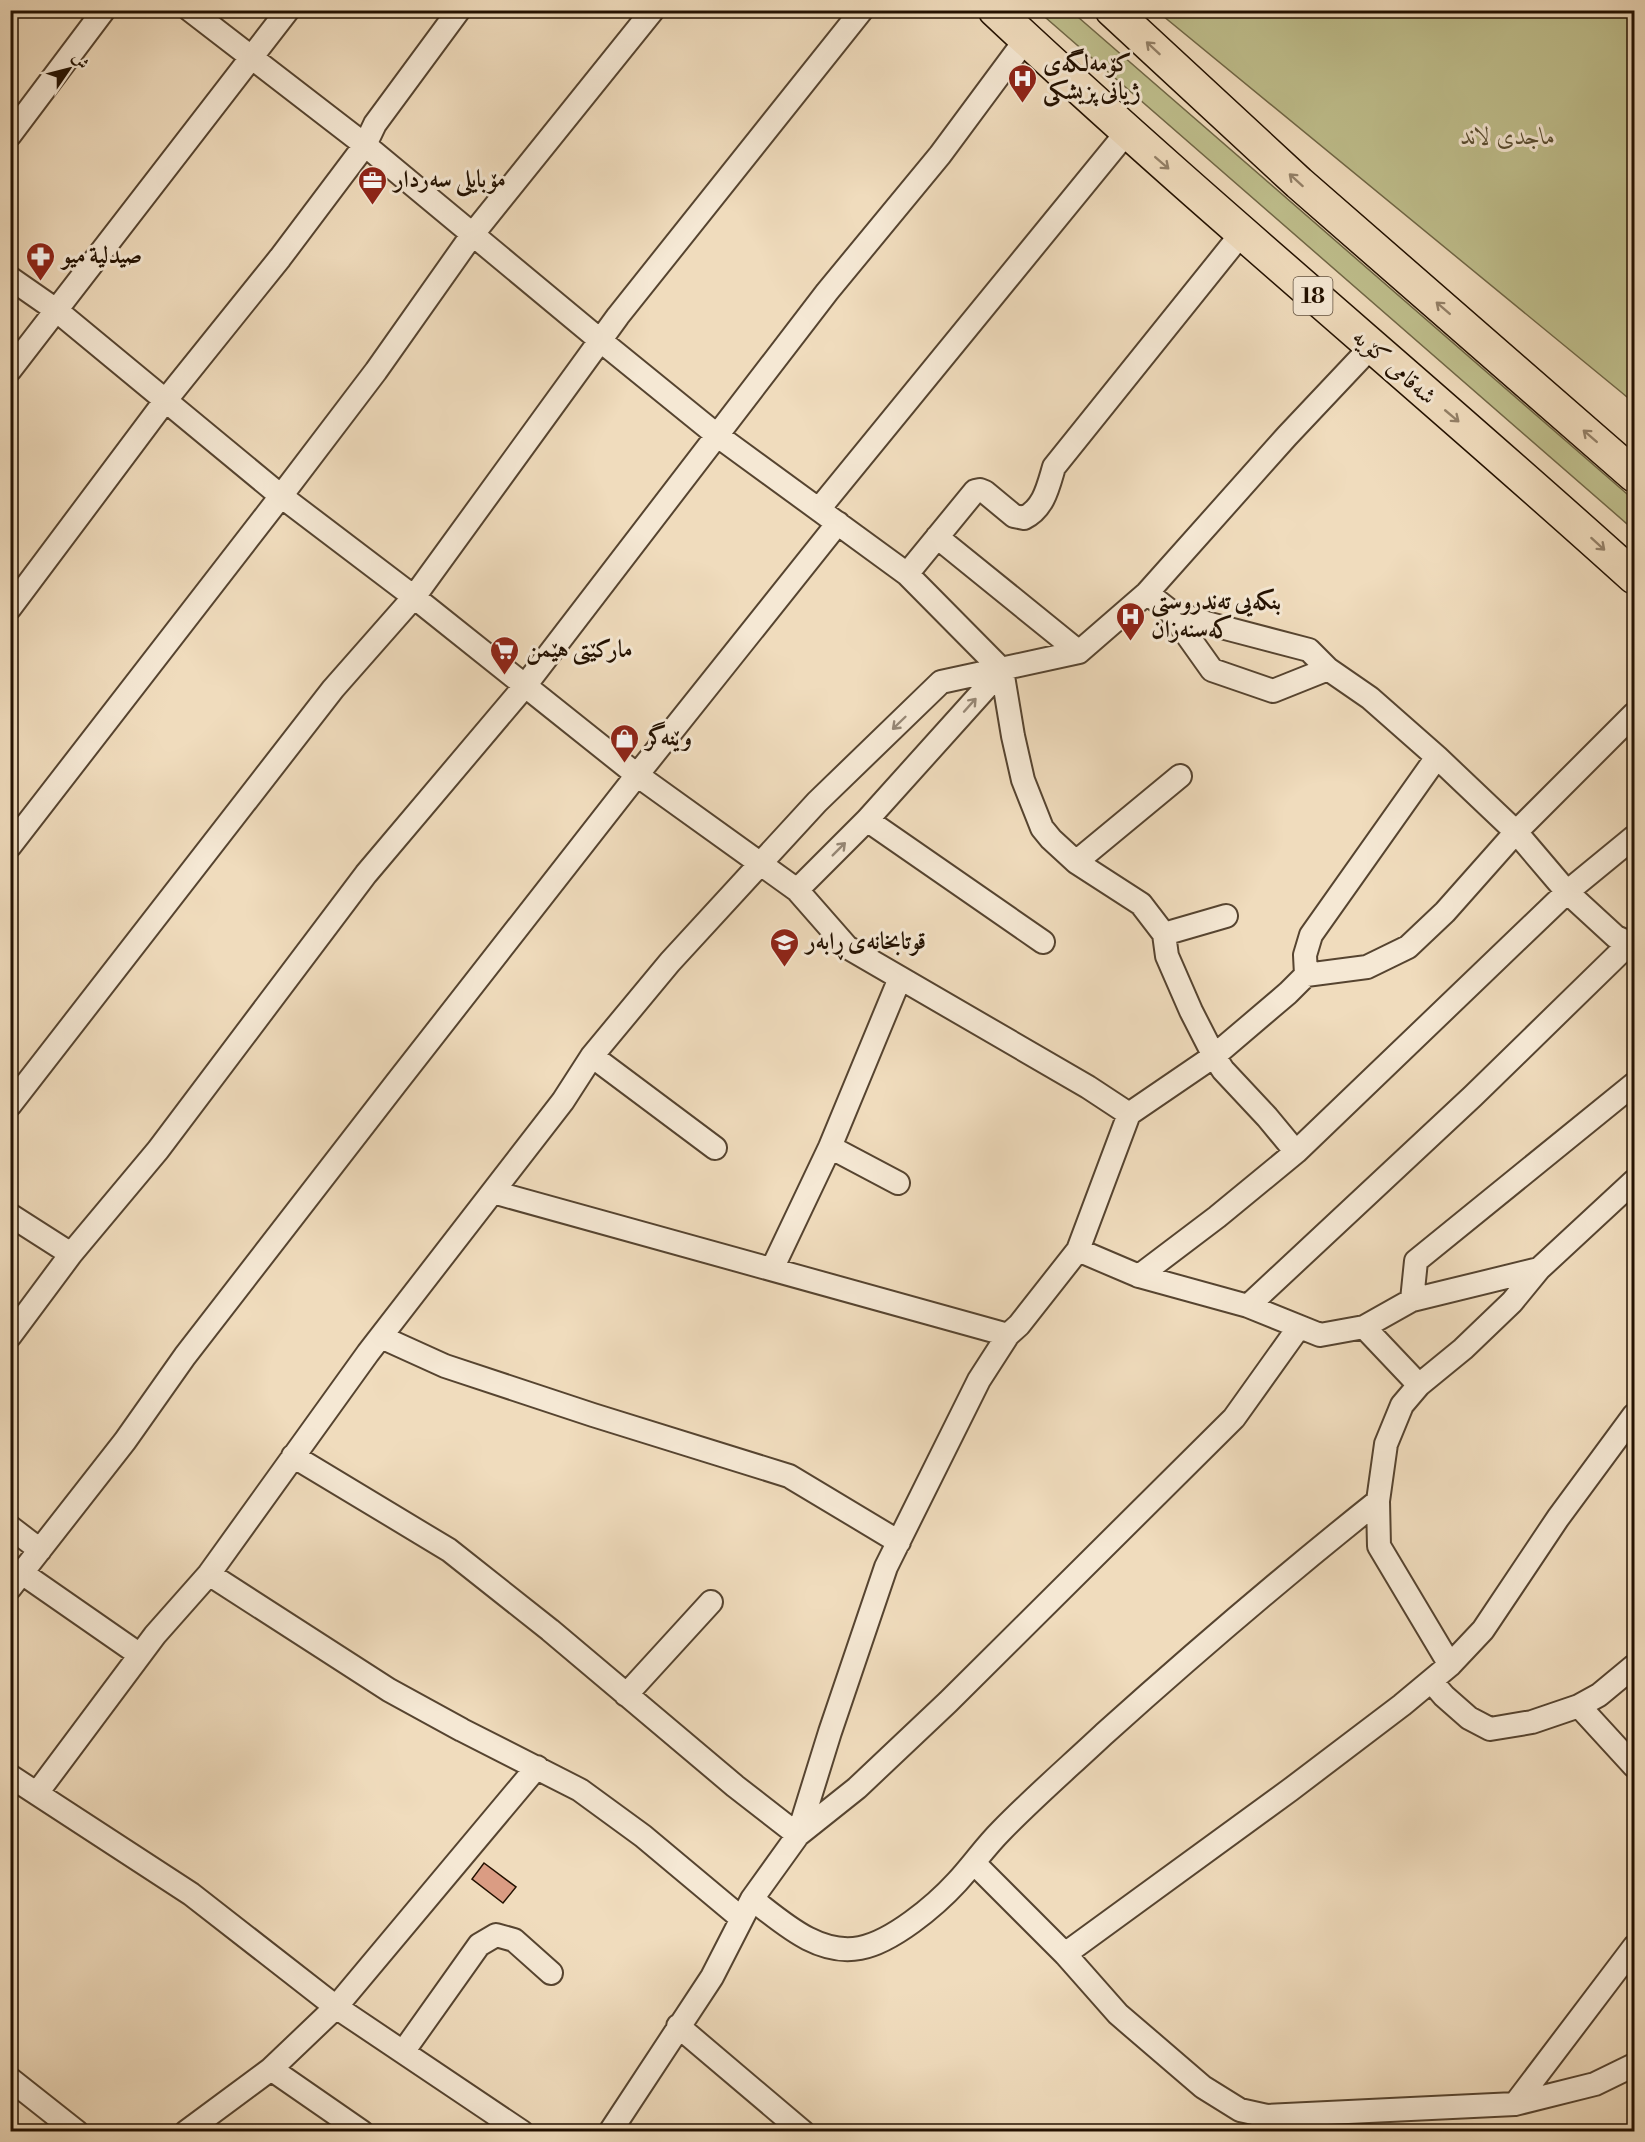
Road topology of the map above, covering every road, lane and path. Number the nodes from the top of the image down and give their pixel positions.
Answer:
1 (104, 10) edge
2 (190, 10) edge
3 (288, 10) edge
4 (459, 10) edge
5 (653, 10) edge
6 (862, 10) edge
7 (995, 10) edge
8 (1112, 10) edge
9 (1026, 39) junction
10 (252, 58) junction
11 (1127, 132) junction
12 (10, 135) edge
13 (365, 145) junction
14 (1242, 233) junction
15 (472, 235) junction
16 (10, 278) edge
17 (56, 310) junction
18 (601, 341) junction
19 (1371, 347) junction
20 (10, 370) edge
21 (165, 401) junction
22 (718, 436) junction
23 (1635, 475) edge
24 (281, 496) junction
25 (819, 509) junction
26 (838, 523) junction
27 (937, 537) junction
28 (907, 574) junction
29 (1635, 577) edge
30 (1147, 593) junction
31 (414, 597) junction
32 (10, 608) edge
33 (1170, 611) junction
34 (1079, 652) junction
35 (1002, 669) junction
36 (1328, 669) junction
37 (524, 687) junction
38 (1635, 714) edge
39 (1437, 757) junction
40 (637, 775) junction
41 (1180, 776) dead end
42 (867, 820) junction
43 (1516, 832) junction
44 (1635, 837) edge
45 (10, 846) edge
46 (1077, 862) junction
47 (761, 865) junction
48 (797, 890) junction
49 (1567, 892) junction
50 (1226, 916) dead end
51 (1164, 934) junction
52 (1043, 942) dead end
53 (1633, 942) edge
54 (1306, 975) junction
55 (900, 978) junction
56 (592, 1056) junction
57 (1214, 1056) junction
58 (1635, 1084) edge
59 (10, 1105) edge
60 (1129, 1114) junction
61 (830, 1147) junction
62 (715, 1148) dead end
63 (1296, 1152) junction
64 (1635, 1181) edge
65 (898, 1183) dead end
66 (493, 1192) junction
67 (10, 1215) edge
68 (1078, 1250) junction
69 (71, 1254) junction
70 (772, 1269) junction
71 (1539, 1269) junction
72 (1138, 1276) junction
73 (1412, 1300) junction
74 (1248, 1306) junction
75 (1299, 1327) junction
76 (1364, 1327) junction
77 (1008, 1335) junction
78 (10, 1336) edge
79 (381, 1337) junction
80 (1419, 1386) junction
81 (1635, 1415) edge
82 (1628, 1440) edge
83 (293, 1456) junction
84 (1378, 1501) junction
85 (10, 1527) edge
86 (898, 1542) junction
87 (40, 1550) junction
88 (209, 1574) junction
89 (16, 1581) edge
90 (711, 1602) dead end
91 (140, 1655) junction
92 (1450, 1665) junction
93 (1635, 1666) edge
94 (1431, 1681) junction
95 (626, 1695) junction
96 (1579, 1706) junction
97 (1635, 1766) edge
98 (537, 1767) junction
99 (10, 1776) edge
100 (37, 1793) junction
101 (798, 1835) junction
102 (974, 1863) junction
103 (747, 1908) junction
104 (1635, 1947) edge
105 (1065, 1954) junction
106 (551, 1973) dead end
107 (336, 2007) junction
108 (678, 2026) junction
109 (403, 2052) junction
110 (1635, 2065) edge
111 (271, 2069) junction
112 (12, 2078) edge
113 (1515, 2104) junction
114 (1267, 2124) edge
115 (77, 2132) edge
116 (186, 2132) edge
117 (362, 2132) edge
118 (522, 2132) edge
119 (610, 2132) edge
120 (803, 2132) edge

1 - 12 street
2 - 10 street
3 - 10 street
4 - 13 street
5 - 15 street
6 - 18 street
7 - 9 highway, شەقامی کۆیە / 18
23 -> 8 highway
9 - 11 highway, شەقامی کۆیە / 18
9 - 22 street
10 - 13 street
10 - 17 street
11 -> 14 highway, شەقامی کۆیە / 18
11 - 25 street
13 - 15 street
13 - 21 street
14 - 19 highway, شەقامی کۆیە / 18
14 - 27 street
15 - 18 street
15 - 24 street
16 - 17 street
17 - 20 street
17 - 21 street
18 - 22 street
18 - 31 street
19 -> 29 highway, شەقامی کۆیە / 18
19 - 30 street
21 - 24 street
21 - 32 street
22 - 25 street
22 - 37 street
24 - 31 street
24 - 45 street
25 - 26 street
26 - 28 street
26 - 40 street
27 - 28 street
27 - 34 street
28 - 35 street
30 - 33 street
30 - 34 street
31 - 37 street
31 - 59 street
33 - 36 street
33 - 36 street
34 - 35 street
42 -> 35 street
35 - 46 street
35 -> 47 street
36 - 39 street
37 - 40 street
37 - 69 street
38 - 43 street
39 - 43 street
39 - 54 street
40 - 47 street
40 - 87 street
41 - 46 street
48 -> 42 street
42 - 52 street
43 - 49 street
43 - 54 street
44 - 49 street
46 - 51 street
47 - 48 street
47 - 56 street
48 - 55 street
49 - 53 street
49 - 63 street
50 - 51 street
51 - 57 street
53 - 74 street
54 - 57 street
55 - 60 street
55 - 61 street
56 - 62 street
56 - 66 street
57 - 60 street
57 - 63 street
58 - 73 street
60 - 68 street
61 - 65 street
61 - 70 street
63 - 72 street
64 - 71 street
66 - 70 street
66 - 79 street
67 - 69 street
68 - 72 street
68 - 77 street
69 - 78 street
70 - 77 street
71 - 73 street
71 - 80 street
72 - 74 street
73 - 76 street
74 - 75 street
75 - 76 street
75 - 101 street
76 - 80 street
77 - 86 street
79 - 83 street
79 - 86 street
80 - 84 street
81 - 82 street
82 - 92 street
83 - 88 street
83 - 95 street
84 - 92 street
84 - 102 street
85 - 87 street
86 - 101 street
87 - 89 street
88 - 91 street
88 - 98 street
89 - 91 street
90 - 95 street
91 - 100 street
92 - 94 street
93 - 96 street
94 - 96 street
94 - 105 street
95 - 101 street
96 - 97 street
98 - 103 street
98 - 107 street
99 - 100 street
100 - 107 street
101 - 103 street
102 - 103 street
102 - 105 street
103 - 108 street
104 - 113 street
105 - 114 street
106 - 109 street
107 - 109 street
107 - 111 street
108 - 119 street
108 - 120 street
109 - 118 street
110 - 113 street
111 - 116 street
111 - 117 street
112 - 115 street
113 - 114 street

